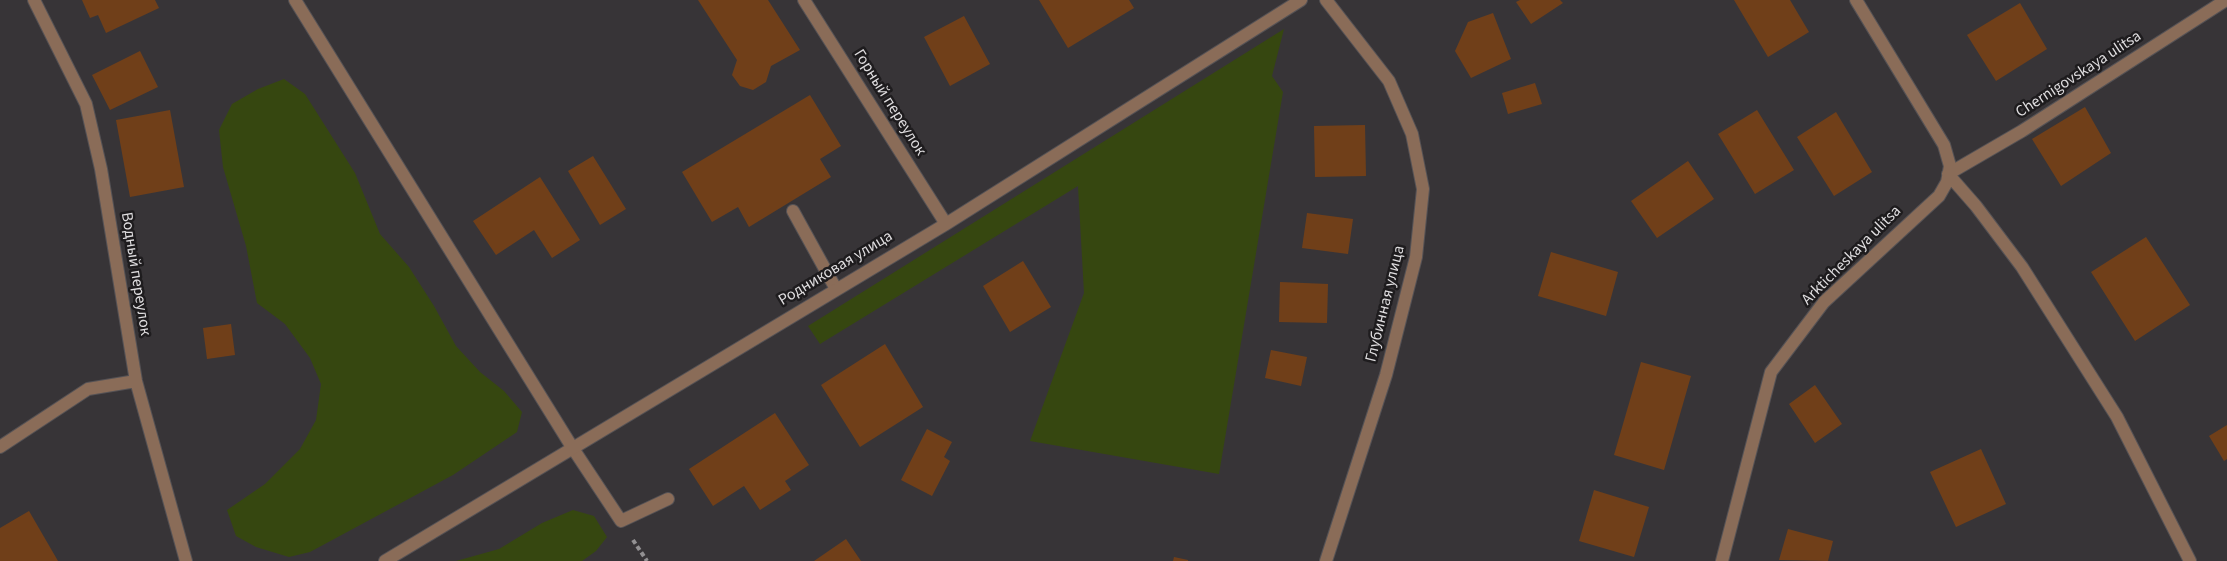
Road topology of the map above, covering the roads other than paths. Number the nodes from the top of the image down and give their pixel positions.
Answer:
1 (34, 0) edge
2 (295, 0) edge
3 (804, 0) edge
4 (1301, 0) edge
5 (1326, 0) edge
6 (1856, 0) edge
7 (2226, 0) edge
8 (1948, 174) junction
9 (793, 211) dead end
10 (946, 224) junction
11 (836, 289) junction
12 (136, 381) junction
13 (0, 447) edge
14 (572, 447) junction
15 (668, 499) dead end
16 (186, 561) edge
17 (385, 561) edge
18 (1326, 561) edge
19 (1722, 561) edge
20 (2190, 561) edge

1 - 12 street, Водный переулок
2 - 14 street
3 - 10 street, Горный переулок
4 - 10 street, Родниковая улица
5 - 18 street, Глубинная улица
6 - 8 street
7 - 8 street, Chernigovskaya ulitsa
8 - 19 street, Arkticheskaya ulitsa
8 - 20 street
9 - 11 street
10 - 11 street, Родниковая улица
11 - 14 street, Родниковая улица
12 - 13 street
12 - 16 street, Водный переулок
14 - 15 street
14 - 17 street, Родниковая улица

